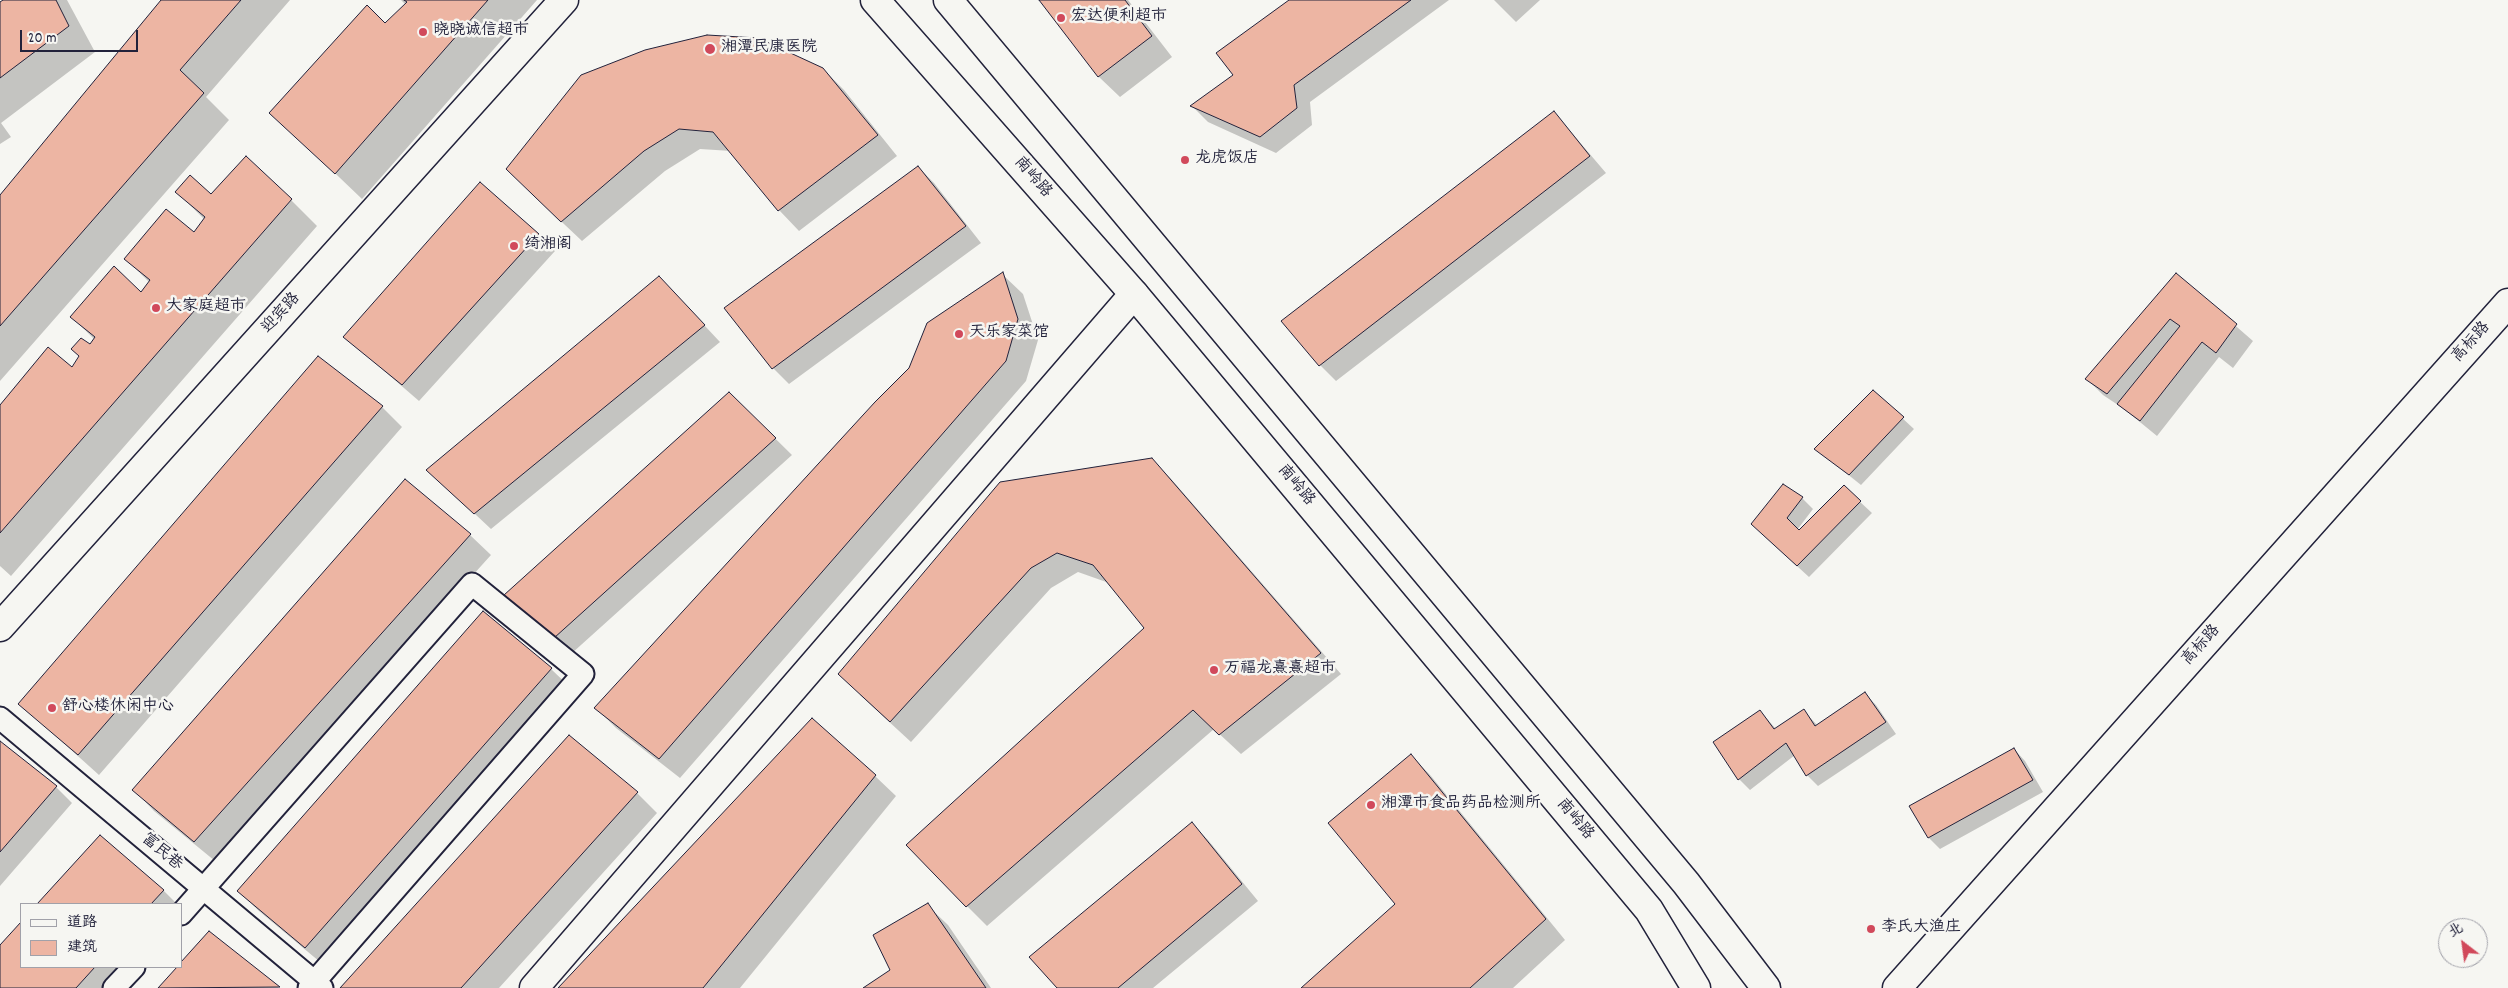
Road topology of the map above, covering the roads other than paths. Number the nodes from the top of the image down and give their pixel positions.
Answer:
1 (564, 0) edge
2 (875, 0) edge
3 (948, 0) edge
4 (1134, 294) junction
5 (2508, 303) edge
6 (2, 621) edge
7 (0, 718) edge
8 (204, 888) junction
9 (182, 913) edge
10 (133, 968) edge
11 (315, 986) edge
12 (114, 988) edge
13 (534, 988) edge
14 (1696, 988) edge
15 (1766, 988) edge
16 (1897, 988) edge

1 - 6 street, 迎宾路
2 - 4 street, 南岭路
3 - 15 street
4 - 13 street
4 - 14 street, 南岭路
5 - 16 street, 高标路
7 - 8 lane, 富民巷
8 - 9 lane
8 - 11 lane, 富民巷
8 - 11 lane
10 - 12 lane

